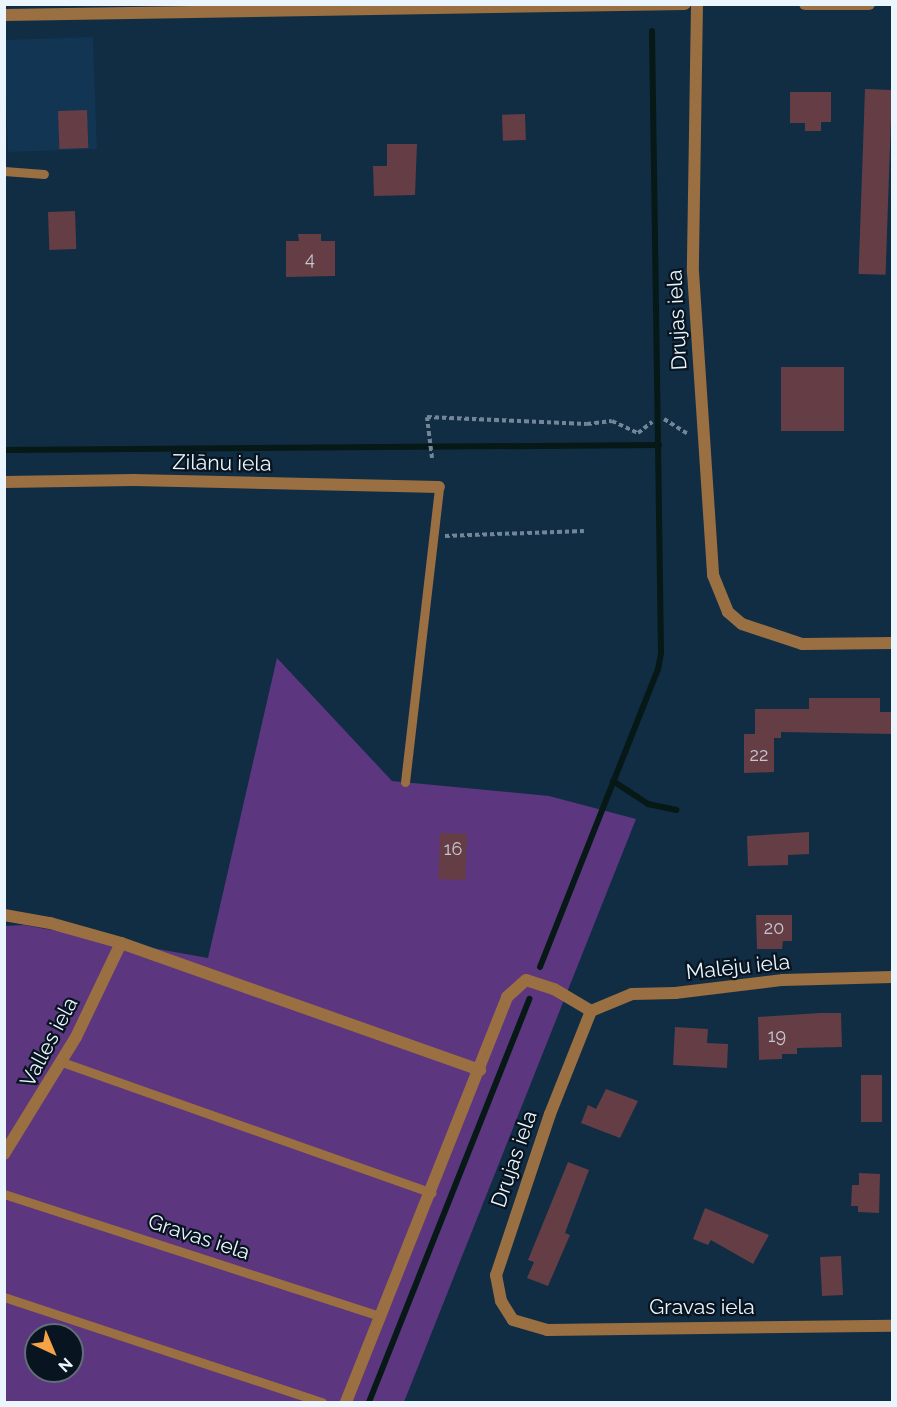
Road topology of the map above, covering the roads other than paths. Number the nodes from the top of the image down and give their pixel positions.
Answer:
1 (685, 4) edge
2 (697, 4) edge
3 (805, 4) edge
4 (869, 4) edge
5 (4, 15) edge
6 (4, 171) edge
7 (44, 174) dead end
8 (4, 482) edge
9 (439, 487) joint
10 (892, 643) edge
11 (405, 782) dead end
12 (4, 915) edge
13 (121, 943) junction
14 (892, 977) edge
15 (591, 1011) junction
16 (62, 1062) junction
17 (480, 1070) junction
18 (4, 1155) edge
19 (431, 1193) junction
20 (4, 1194) edge
21 (4, 1297) edge
22 (381, 1317) junction
23 (513, 1320) joint
24 (892, 1326) edge
25 (322, 1402) edge
26 (346, 1402) edge

1 - 5 street
2 - 10 street, Drujas iela
3 - 4 street
6 - 7 lane
8 - 9 street, Zilānu iela
9 - 11 lane
12 - 13 street
13 - 16 street, Valles iela
13 - 17 street
14 - 15 street, Malēju iela
15 - 17 street
15 - 23 street, Drujas iela
16 - 18 street, Valles iela
16 - 19 lane
17 - 19 street
19 - 22 street
20 - 22 lane, Gravas iela
21 - 25 lane
22 - 26 street
23 - 24 street, Gravas iela

